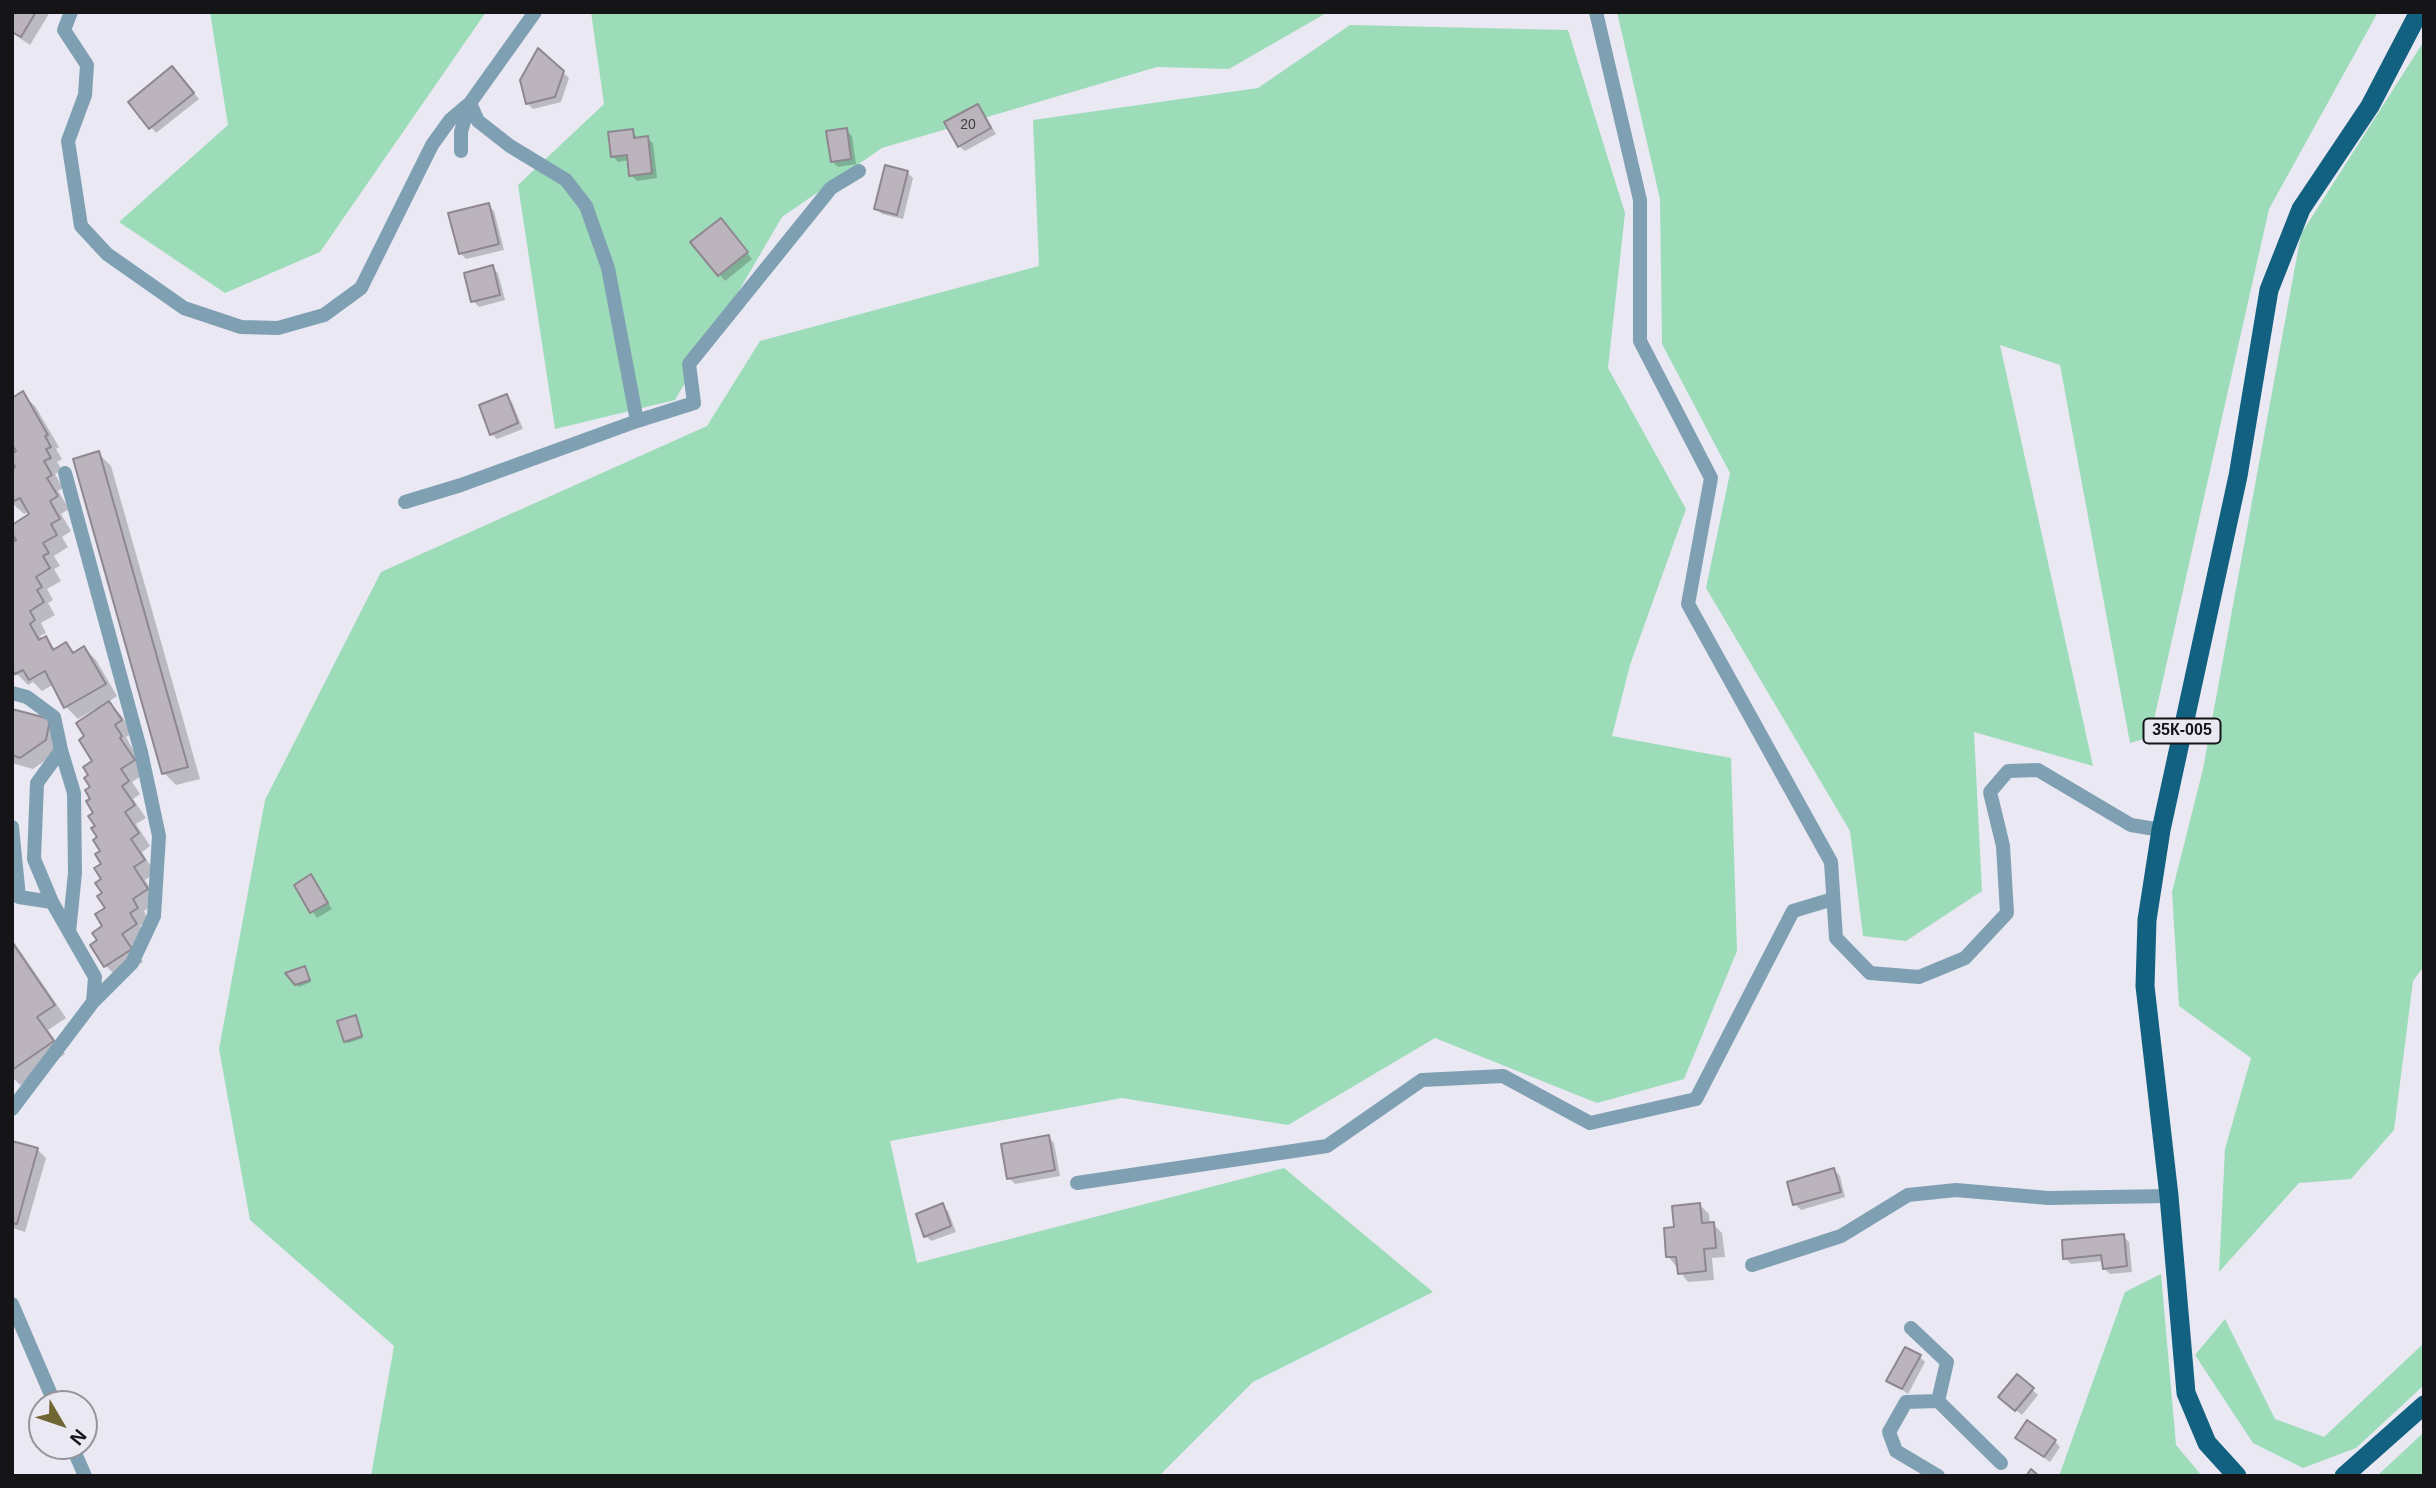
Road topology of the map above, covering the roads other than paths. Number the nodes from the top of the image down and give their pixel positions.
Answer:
1 (71, 12) edge
2 (535, 12) edge
3 (1596, 12) edge
4 (2419, 12) edge
5 (470, 103) junction
6 (461, 151) dead end
7 (859, 171) dead end
8 (637, 421) junction
9 (65, 473) dead end
10 (405, 502) dead end
11 (12, 693) edge
12 (61, 750) junction
13 (12, 827) edge
14 (2161, 830) junction
15 (1833, 899) junction
16 (52, 902) junction
17 (69, 932) junction
18 (93, 1002) junction
19 (12, 1110) edge
20 (1077, 1183) dead end
21 (2168, 1196) junction
22 (1752, 1265) dead end
23 (12, 1304) edge
24 (1911, 1328) dead end
25 (49, 1390) edge
26 (1938, 1401) junction
27 (2424, 1405) edge
28 (2001, 1463) dead end
29 (1938, 1476) edge
30 (2236, 1476) edge
31 (2344, 1476) edge

1 - 5 lane
2 - 5 lane
3 - 15 lane
4 - 14 main road, 35К-005
5 - 6 lane
5 - 8 lane
7 - 8 lane
8 - 10 lane
9 - 18 lane
11 - 12 lane
12 - 16 lane
12 - 17 lane
13 - 16 lane
14 - 15 lane
14 - 21 main road, 35К-005
15 - 20 lane
16 - 17 lane
17 - 18 lane
18 - 19 lane
21 - 22 lane
21 - 30 main road, 35К-005
23 - 25 lane
24 - 26 lane
26 - 28 lane
26 - 29 lane
27 - 31 main road

